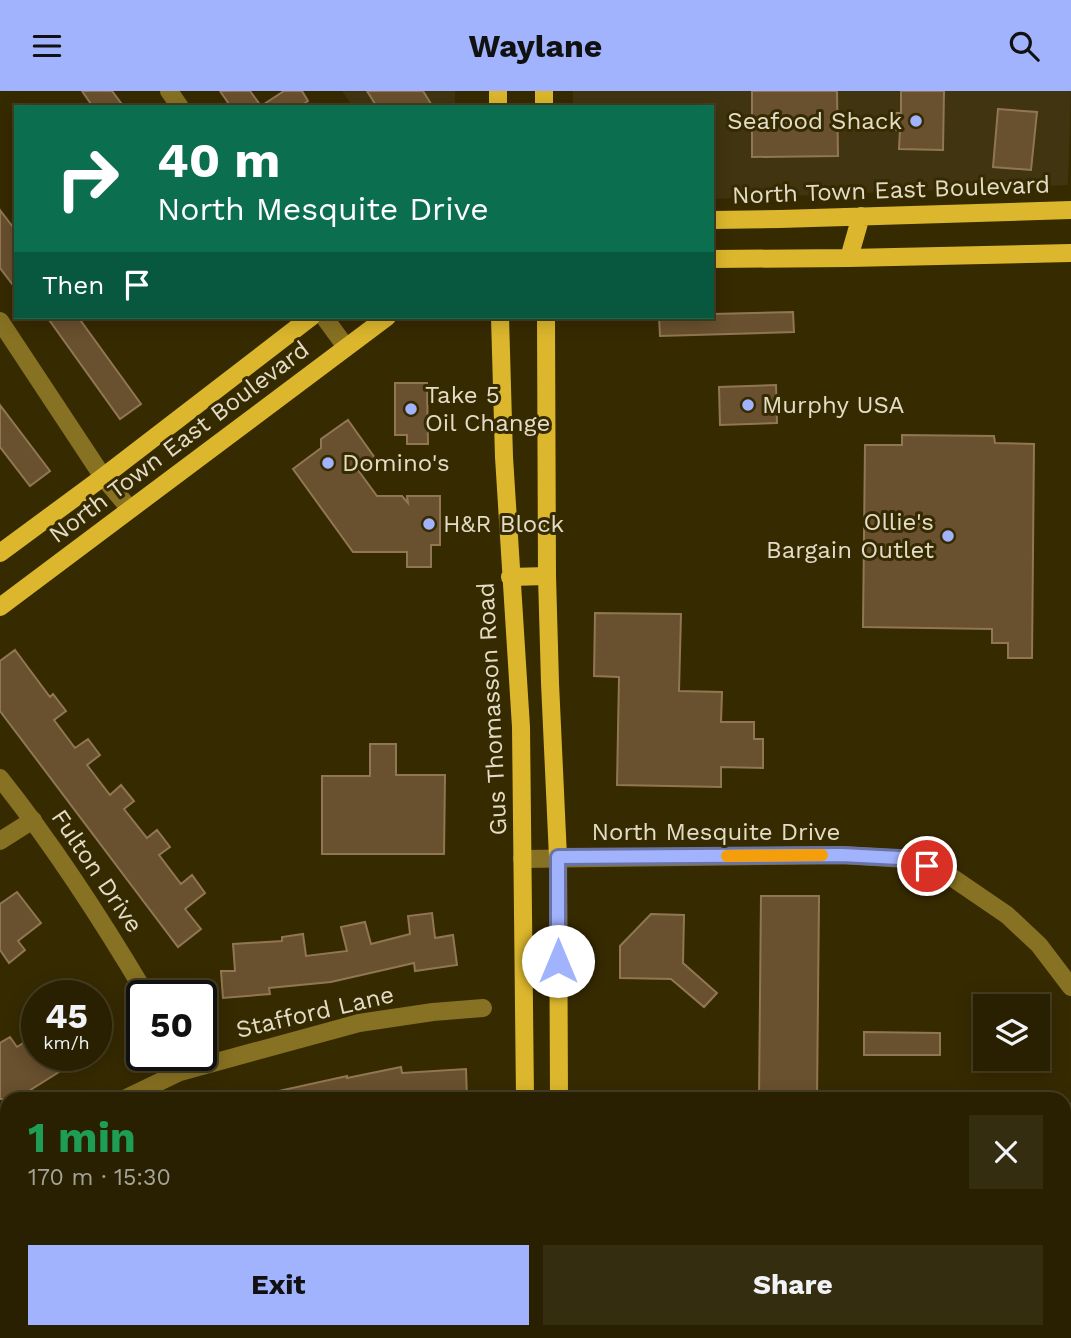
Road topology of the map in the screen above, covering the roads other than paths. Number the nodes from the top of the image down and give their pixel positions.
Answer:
1 (1071, 210) edge
2 (861, 216) junction
3 (714, 220) edge
4 (1071, 253) edge
5 (849, 258) junction
6 (714, 259) edge
7 (308, 319) edge
8 (325, 319) edge
9 (384, 319) edge
10 (500, 319) edge
11 (546, 319) edge
12 (0, 320) edge
13 (346, 347) junction
14 (103, 477) junction
15 (130, 509) junction
16 (0, 553) edge
17 (547, 576) junction
18 (510, 577) junction
19 (0, 607) edge
20 (0, 778) edge
21 (33, 820) junction
22 (0, 841) edge
23 (558, 857) junction
24 (522, 859) junction
25 (138, 980) edge
26 (1071, 987) edge
27 (483, 1008) dead end
28 (217, 1054) edge
29 (164, 1071) edge
30 (134, 1092) edge
31 (525, 1092) edge
32 (559, 1092) edge

1 - 2 main road, North Town East Boulevard
2 - 3 main road, North Town East Boulevard
2 - 5 main road
4 - 5 main road
5 - 6 main road
7 - 14 main road, North Town East Boulevard
8 - 13 street
9 - 13 main road, North Town East Boulevard
10 - 18 main road, Gus Thomasson Road
11 - 17 main road
12 - 14 street
13 - 15 main road, North Town East Boulevard
14 - 15 street
14 - 16 main road, North Town East Boulevard
15 - 19 main road, North Town East Boulevard
17 - 18 main road
17 - 23 main road
18 - 24 main road, Gus Thomasson Road
20 - 21 street, Fulton Drive
21 - 22 street
21 - 25 street, Fulton Drive
23 - 24 street, North Mesquite Drive
23 - 26 street, North Mesquite Drive
23 - 32 main road
24 - 31 main road, Gus Thomasson Road
27 - 28 street, Stafford Lane
29 - 30 street, Stafford Lane

